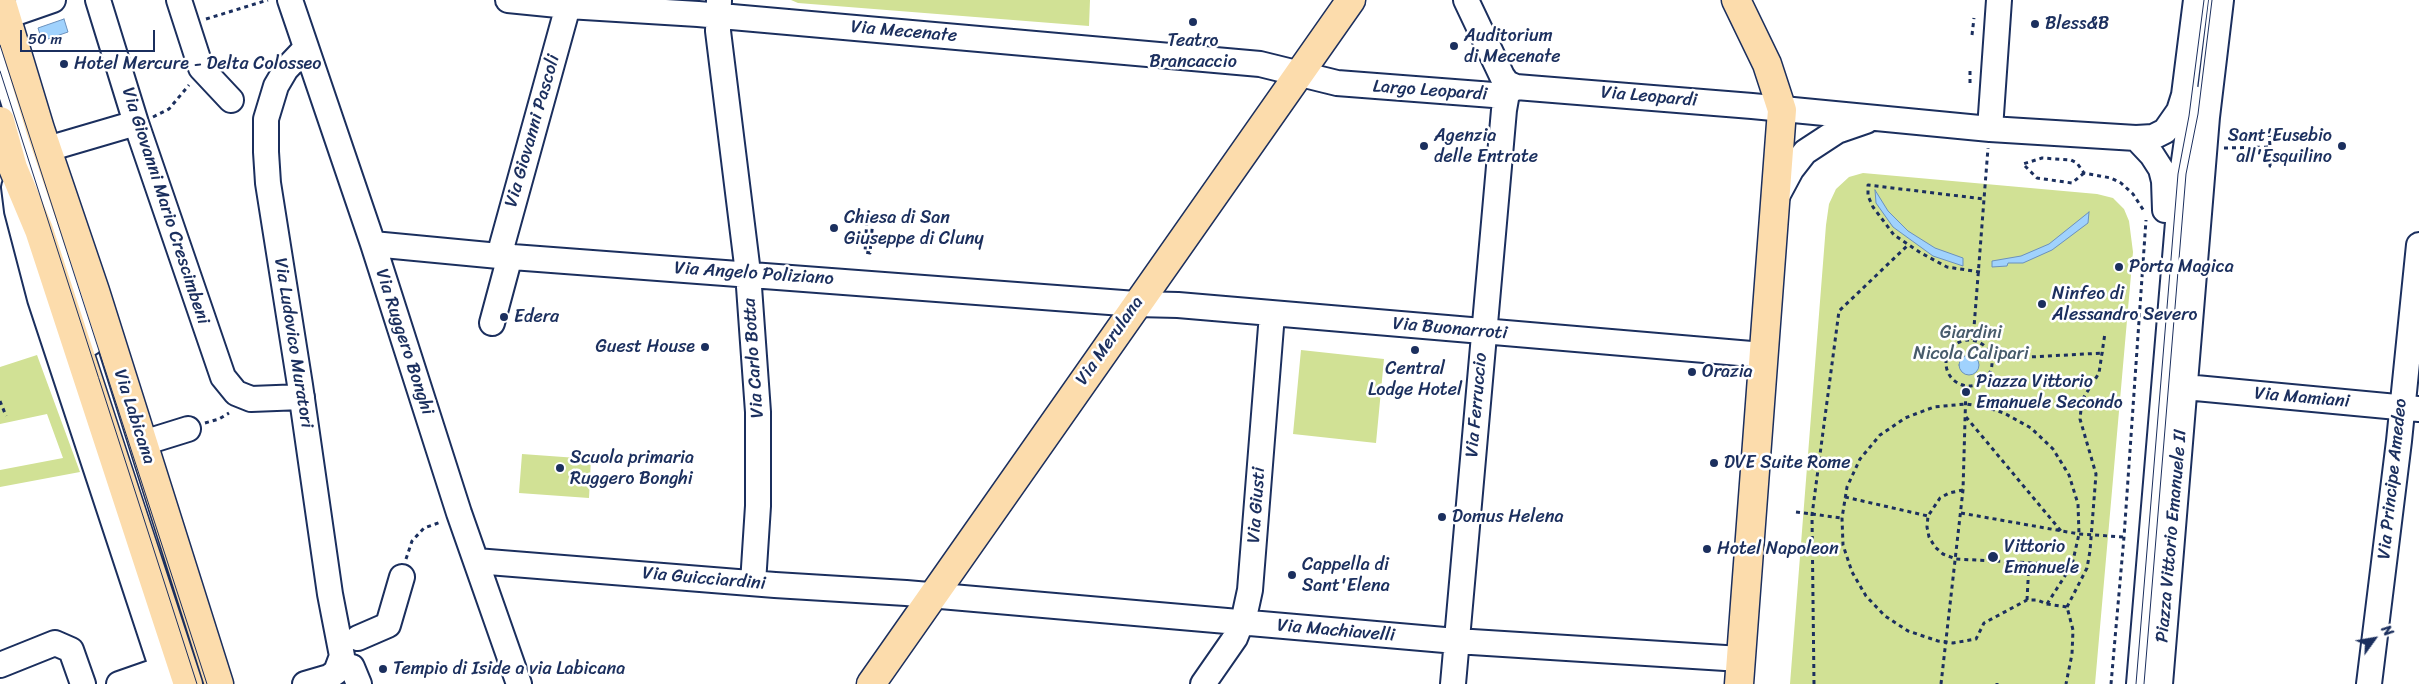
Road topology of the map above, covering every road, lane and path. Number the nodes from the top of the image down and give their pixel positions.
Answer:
1 (53, 0) edge
2 (98, 0) edge
3 (179, 0) edge
4 (268, 0) edge
5 (290, 0) edge
6 (508, 0) edge
7 (1351, 0) edge
8 (1466, 0) edge
9 (1736, 0) edge
10 (1999, 0) edge
11 (2196, 0) edge
12 (2207, 0) edge
13 (2220, 0) edge
14 (568, 6) junction
15 (4, 8) edge
16 (719, 8) edge
17 (211, 17) dead end
18 (1974, 18) dead end
19 (1972, 35) dead end
20 (306, 48) junction
21 (0, 59) edge
22 (1970, 68) dead end
23 (1300, 73) junction
24 (1970, 83) dead end
25 (1511, 91) junction
26 (184, 92) dead end
27 (231, 100) dead end
28 (1782, 110) junction
29 (2192, 116) junction
30 (146, 119) junction
31 (1873, 119) junction
32 (0, 121) edge
33 (1990, 129) junction
34 (2274, 130) dead end
35 (2136, 138) junction
36 (2270, 147) junction
37 (2216, 148) dead end
38 (25, 161) edge
39 (2273, 166) dead end
40 (2084, 173) junction
41 (36, 184) dead end
42 (1984, 199) junction
43 (1775, 200) junction
44 (2165, 210) dead end
45 (871, 234) junction
46 (885, 238) dead end
47 (372, 244) junction
48 (1908, 245) junction
49 (2419, 245) edge
50 (504, 256) junction
51 (1980, 272) junction
52 (748, 274) junction
53 (1136, 304) junction
54 (1272, 314) junction
55 (492, 323) dead end
56 (60, 328) junction
57 (1484, 331) junction
58 (2105, 333) dead end
59 (1973, 340) junction
60 (2104, 353) junction
61 (1763, 355) junction
62 (1992, 359) junction
63 (1966, 386) junction
64 (2184, 388) junction
65 (302, 397) junction
66 (0, 401) edge
67 (1966, 404) junction
68 (2410, 408) edge
69 (6, 416) dead end
70 (1966, 416) junction
71 (220, 419) dead end
72 (197, 426) joint
73 (143, 444) junction
74 (1963, 490) junction
75 (1845, 497) junction
76 (1796, 512) dead end
77 (1960, 513) junction
78 (1812, 514) junction
79 (1928, 516) junction
80 (1842, 518) junction
81 (438, 522) dead end
82 (2061, 531) junction
83 (2079, 534) junction
84 (2091, 535) junction
85 (2124, 537) junction
86 (1956, 559) junction
87 (476, 561) junction
88 (2029, 563) junction
89 (2072, 565) junction
90 (402, 576) joint
91 (752, 583) junction
92 (932, 595) junction
93 (2027, 600) junction
94 (2047, 604) junction
95 (2066, 607) junction
96 (1242, 622) junction
97 (1456, 641) junction
98 (1946, 642) junction
99 (353, 659) edge
100 (0, 665) edge
101 (1740, 672) edge
102 (164, 676) edge
103 (83, 684) edge
104 (119, 684) edge
105 (188, 684) edge
106 (202, 684) edge
107 (219, 684) edge
108 (305, 684) edge
109 (519, 684) edge
110 (871, 684) edge
111 (1203, 684) edge
112 (1454, 684) edge
113 (1814, 684) edge
114 (1941, 684) edge
115 (2066, 684) edge
116 (2111, 684) edge
117 (2139, 684) edge
118 (2160, 684) edge
119 (2369, 684) edge

1 - 15 street
2 - 30 street, Via Giovanni Mario Crescimbeni
3 - 27 street
4 - 17 path
5 - 20 street, Via Ruggero Bonghi
6 - 14 street, Via Mecenate
7 - 23 main road, Via Merulana
8 - 25 street, Largo Leopardi
9 - 28 main road
10 - 33 street
11 - 29 street
12 - 29 street
13 - 29 street
14 - 16 street, Via Mecenate
14 - 50 street, Via Giovanni Pascoli
15 - 38 main road, Via Labicana
16 - 23 street, Via Mecenate
16 - 52 street, Via Carlo Botta
18 - 19 path
20 - 47 street, Via Ruggero Bonghi
20 - 65 street, Via Ludovico Muratori
21 - 38 street, Via Labicana
22 - 24 path
23 - 25 street, Largo Leopardi
23 - 53 main road, Via Merulana
25 - 28 street, Via Leopardi
25 - 57 street, Via Ferruccio
26 - 30 path
28 - 31 street
28 - 43 main road
29 - 35 street
29 - 64 street
29 - 117 street
30 - 38 street
30 - 65 street, Via Giovanni Mario Crescimbeni
31 - 33 street
31 - 43 street
32 - 38 main road, Via Labicana
33 - 35 street
33 - 42 path
34 - 36 path
35 - 44 street
36 - 37 path
36 - 39 path
38 - 41 street, Via Labicana
38 - 56 main road, Via Labicana
38 - 73 main road, Via Labicana
38 - 106 street, Via Labicana
40 - 40 path
40 - 85 path
42 - 48 path
42 - 51 path
43 - 61 main road
45 - 45 path
45 - 46 path
47 - 50 street, Via Angelo Poliziano
47 - 87 street, Via Ruggero Bonghi
48 - 51 path
48 - 78 path
49 - 68 street, Via Principe Amedeo
50 - 52 street, Via Angelo Poliziano
50 - 55 street, Via Giovanni Pascoli
51 - 59 path
52 - 53 street, Via Angelo Poliziano
52 - 91 street, Via Carlo Botta
53 - 54 street, Via Buonarroti
53 - 92 main road, Via Merulana
54 - 57 street, Via Buonarroti
54 - 96 street, Via Giusti
56 - 102 street, Via Labicana
56 - 105 main road, Via Labicana
57 - 61 street, Via Buonarroti
57 - 97 street, Via Ferruccio
58 - 60 path
59 - 62 path
59 - 63 path
60 - 62 path
60 - 84 path
61 - 101 main road
62 - 63 path
63 - 67 path
64 - 68 street, Via Mamiani
64 - 118 street, Piazza Vittorio Emanuele II
65 - 99 street, Via Ludovico Muratori
66 - 69 path
67 - 70 path
67 - 75 path
67 - 83 path
68 - 119 street, Via Principe Amedeo
70 - 74 path
70 - 82 path
71 - 72 path
72 - 73 street
73 - 107 main road, Via Labicana
74 - 77 path
74 - 79 path
75 - 79 path
75 - 80 path
76 - 78 path
77 - 82 path
77 - 86 path
78 - 80 path
78 - 113 path
79 - 86 path
80 - 98 path
81 - 90 path
82 - 83 path
83 - 84 path
83 - 89 path
84 - 85 path
84 - 95 path
85 - 116 path
86 - 88 path
86 - 98 path
87 - 91 street, Via Guicciardini
87 - 109 street, Via Ruggero Bonghi
88 - 89 path
88 - 93 path
89 - 94 path
90 - 99 street
91 - 92 street, Via Guicciardini
92 - 96 street, Via Machiavelli
92 - 110 main road, Via Merulana
93 - 94 path
93 - 98 path
94 - 95 path
95 - 115 path
96 - 97 street, Via Machiavelli
96 - 111 street, Via Giusti
97 - 101 street, Via Machiavelli
97 - 112 street, Via Ferruccio
98 - 114 path
99 - 108 street
100 - 103 street
102 - 104 street

